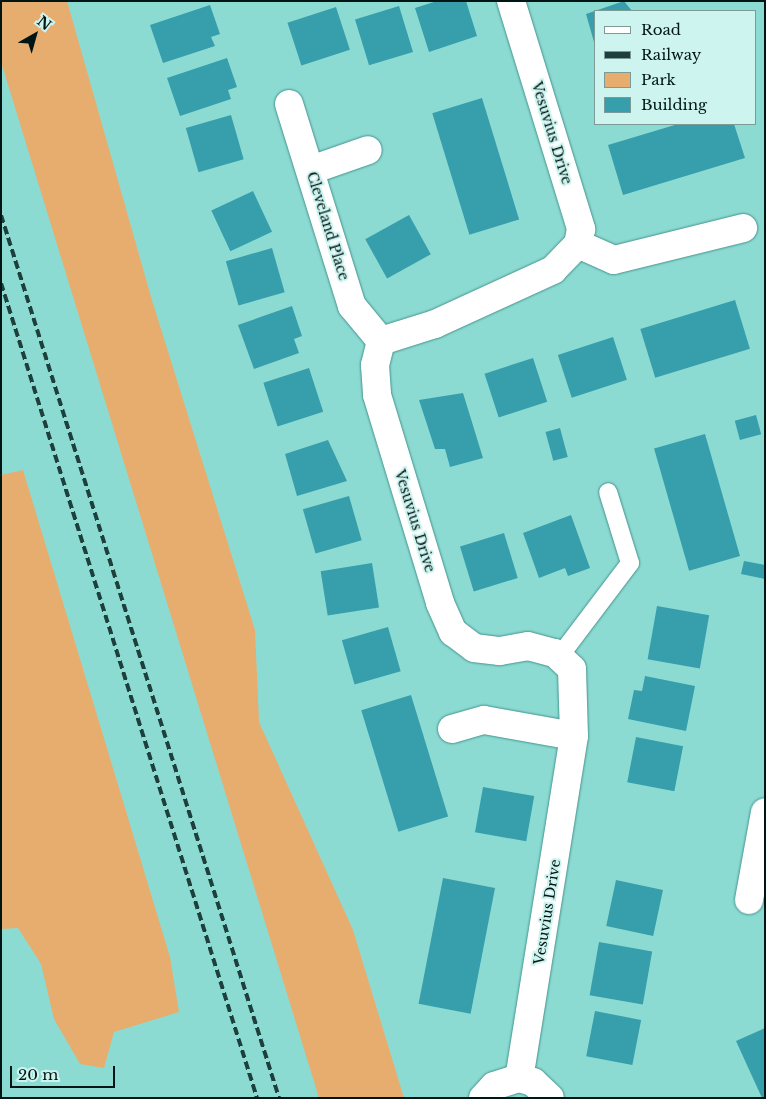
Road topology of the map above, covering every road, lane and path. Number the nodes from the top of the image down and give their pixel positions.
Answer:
1 (511, 1) edge
2 (289, 104) dead end
3 (368, 150) dead end
4 (311, 170) junction
5 (742, 228) dead end
6 (578, 244) junction
7 (381, 342) junction
8 (608, 492) dead end
9 (559, 657) junction
10 (452, 729) dead end
11 (574, 736) junction
12 (765, 812) edge
13 (750, 900) dead end
14 (519, 1078) junction
15 (483, 1098) edge
16 (550, 1098) edge

1 - 6 street, Vesuvius Drive
2 - 4 street, Cleveland Place
3 - 4 street
4 - 7 street, Cleveland Place
5 - 6 street
6 - 7 street
7 - 9 street, Vesuvius Drive
8 - 9 lane
9 - 11 street, Vesuvius Drive
10 - 11 street
11 - 14 street, Vesuvius Drive
12 - 13 street
14 - 15 street
14 - 16 street

